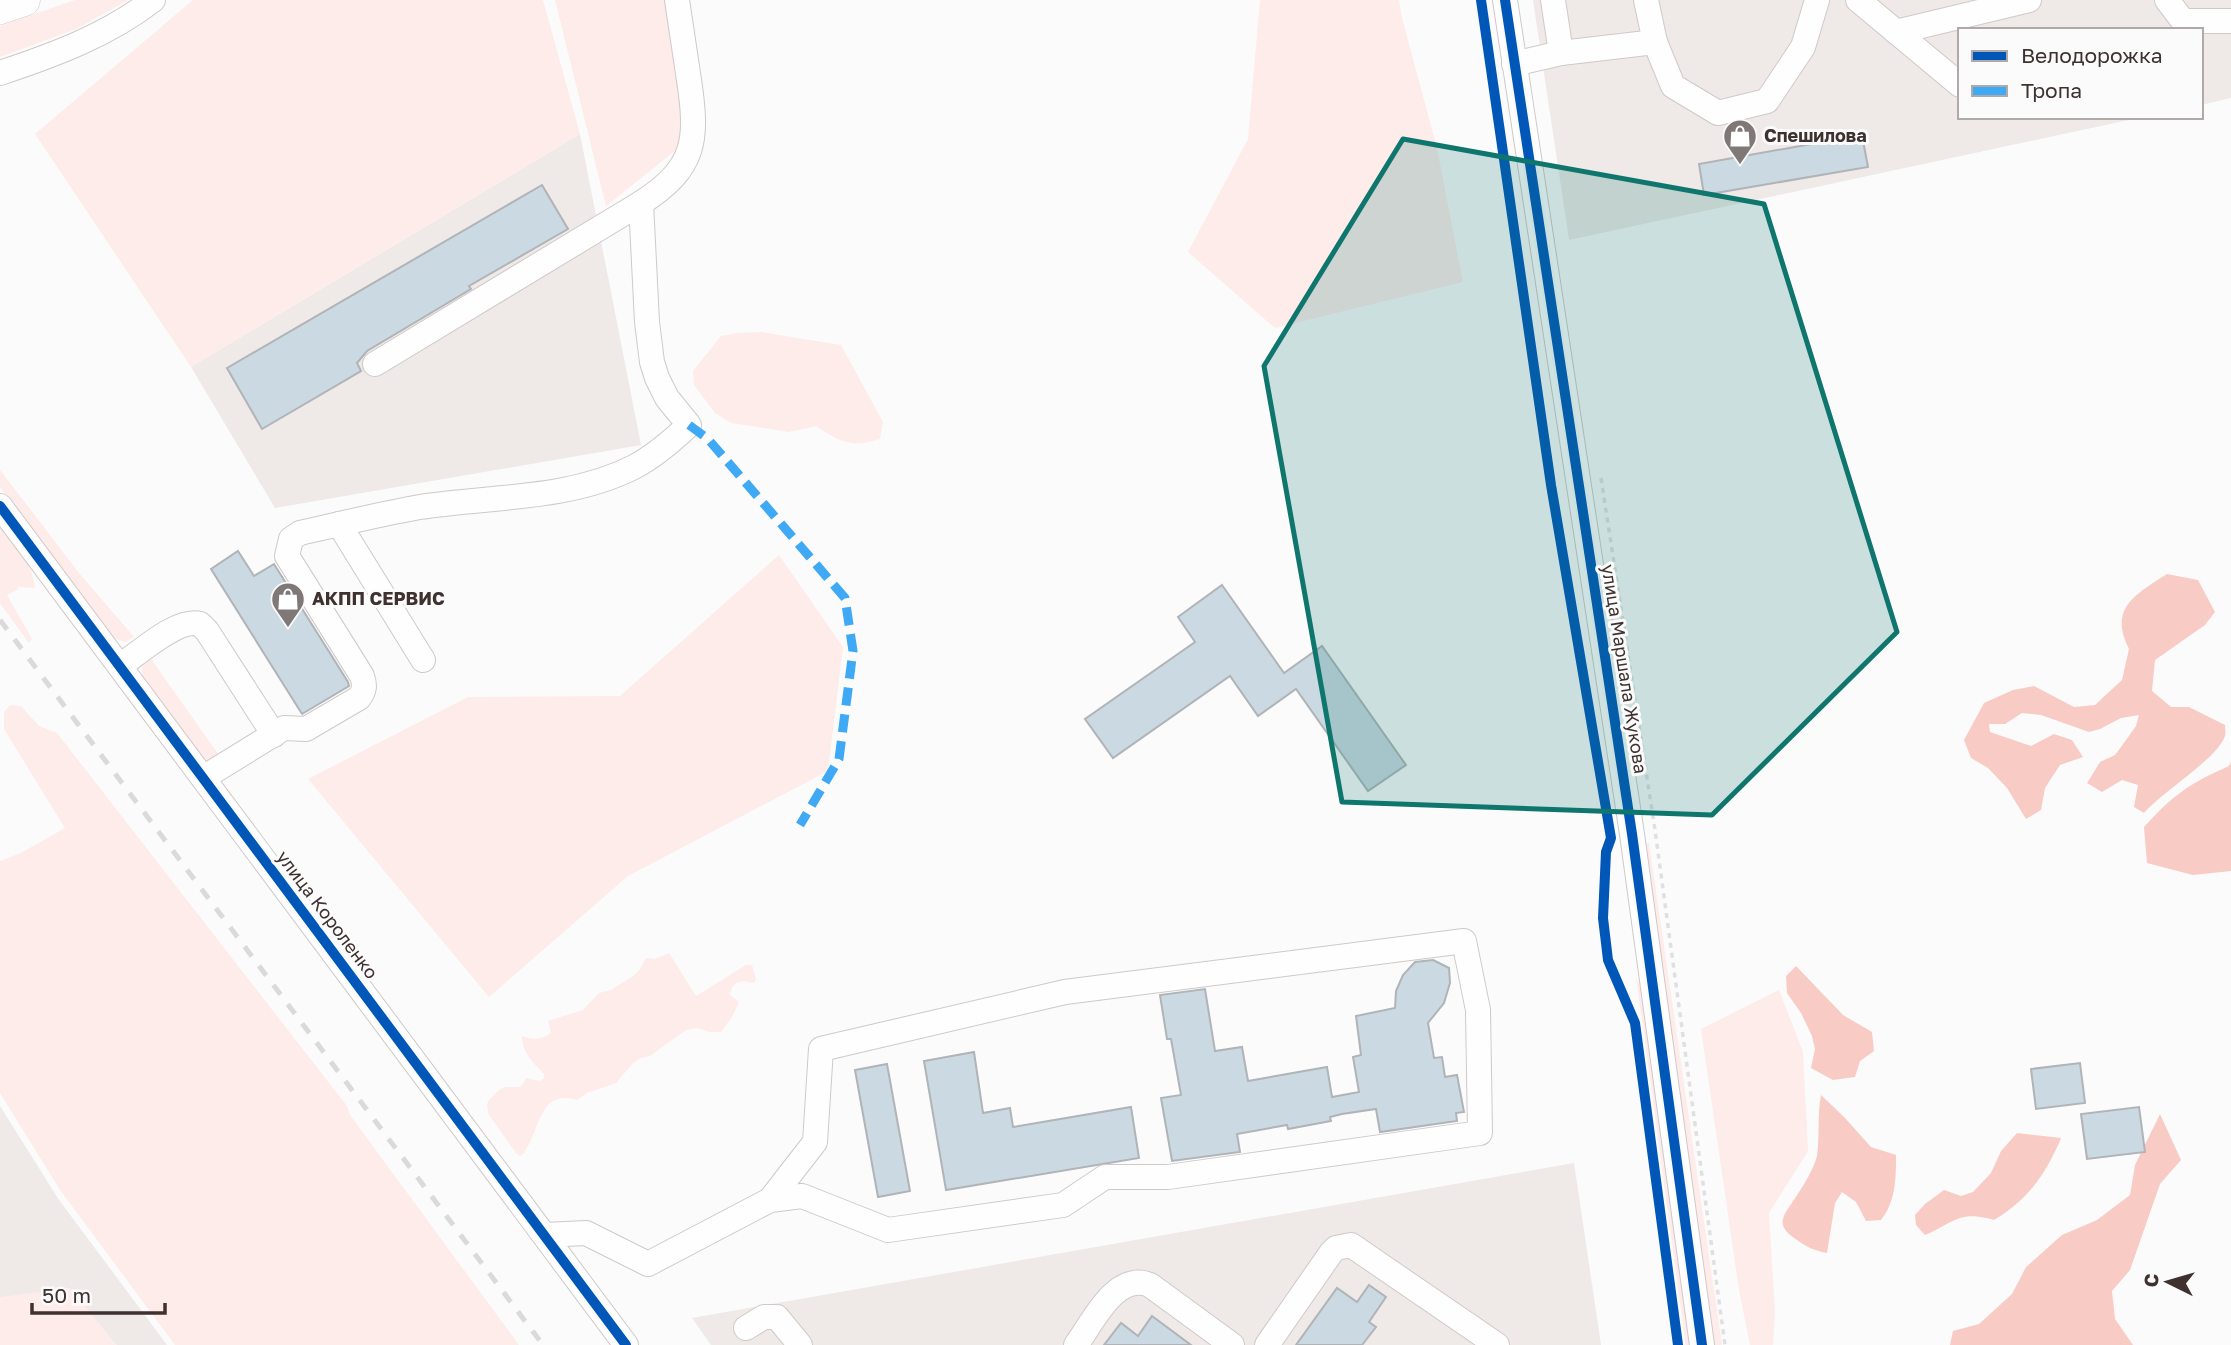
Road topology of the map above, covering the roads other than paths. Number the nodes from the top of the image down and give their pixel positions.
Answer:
1 (24, 0) edge
2 (153, 0) edge
3 (677, 0) edge
4 (1506, 0) edge
5 (1553, 0) edge
6 (1646, 0) edge
7 (1817, 0) edge
8 (1858, 0) edge
9 (2029, 0) edge
10 (2167, 0) edge
11 (0, 8) edge
12 (2231, 21) edge
13 (1896, 32) junction
14 (1655, 42) junction
15 (1561, 53) junction
16 (1514, 64) junction
17 (0, 73) edge
18 (1958, 83) edge
19 (641, 203) junction
20 (375, 365) dead end
21 (0, 506) edge
22 (339, 524) junction
23 (423, 660) dead end
24 (120, 666) junction
25 (274, 734) junction
26 (204, 778) junction
27 (770, 1200) junction
28 (545, 1235) junction
29 (746, 1328) dead end
30 (626, 1345) edge
31 (800, 1345) edge
32 (1076, 1345) edge
33 (1232, 1345) edge
34 (1267, 1345) edge
35 (1497, 1345) edge
36 (1702, 1345) edge

1 - 11 main road
2 - 17 street
3 - 19 street
4 - 16 street, улица Маршала Жукова
5 - 15 street
6 - 14 street
7 - 14 street
8 - 13 street
9 - 13 street
10 - 12 street
13 - 18 street
14 - 15 street
15 - 16 street
16 - 36 street, улица Маршала Жукова
19 - 20 street
19 - 22 street
21 - 24 street, улица Короленко
22 - 23 street
22 - 25 street
24 - 25 street
24 - 26 street, улица Короленко
25 - 26 street
26 - 28 street, улица Короленко
27 - 27 street
27 - 28 street
28 - 30 street, улица Короленко
29 - 31 street
32 - 33 street
34 - 35 street

